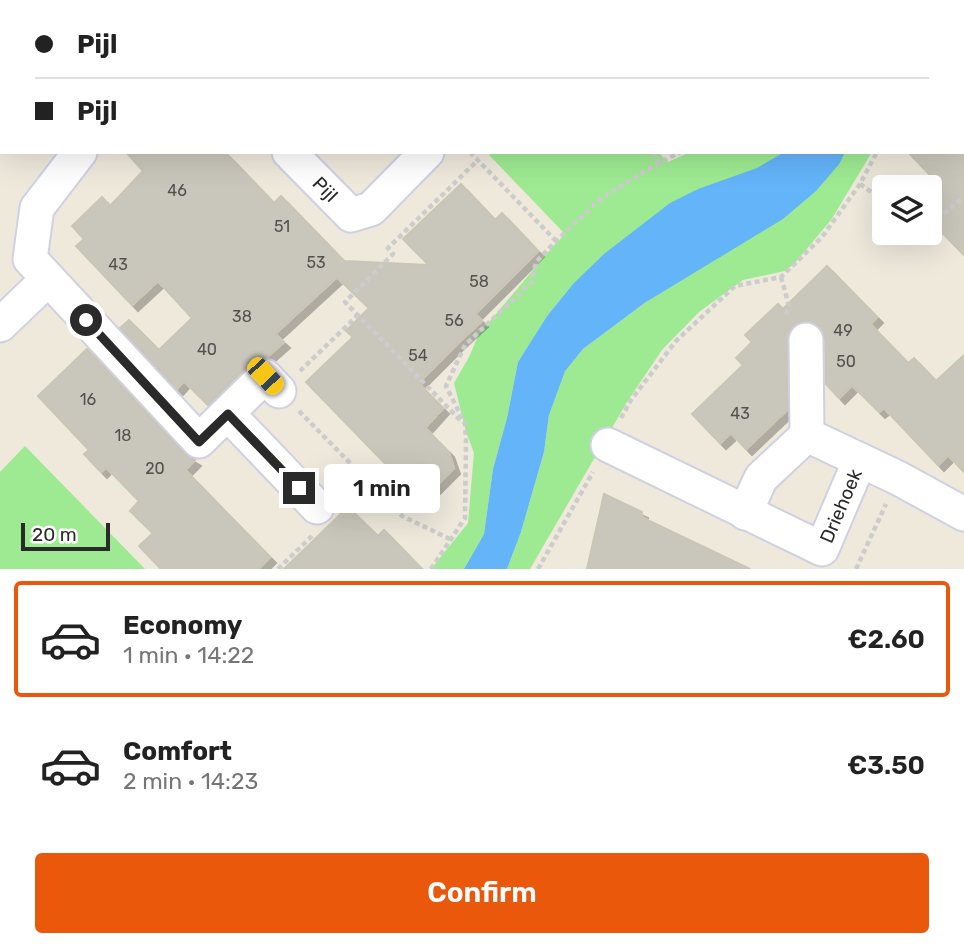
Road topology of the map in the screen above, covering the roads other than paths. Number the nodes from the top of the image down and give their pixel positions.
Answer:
1 (78, 154) edge
2 (291, 154) edge
3 (425, 154) edge
4 (48, 279) junction
5 (0, 325) edge
6 (806, 340) dead end
7 (279, 391) road end
8 (228, 414) junction
9 (807, 435) junction
10 (608, 445) road end
11 (860, 460) junction
12 (317, 507) dead end
13 (745, 513) junction
14 (964, 514) edge

1 - 4 street
2 - 3 street, Pijl
4 - 5 street
4 - 8 street
6 - 9 street
7 - 8 street
8 - 12 street
9 - 11 street, Driehoek
9 - 13 street
10 - 13 street, Driehoek
11 - 13 street, Driehoek
11 - 14 street, Driehoek

